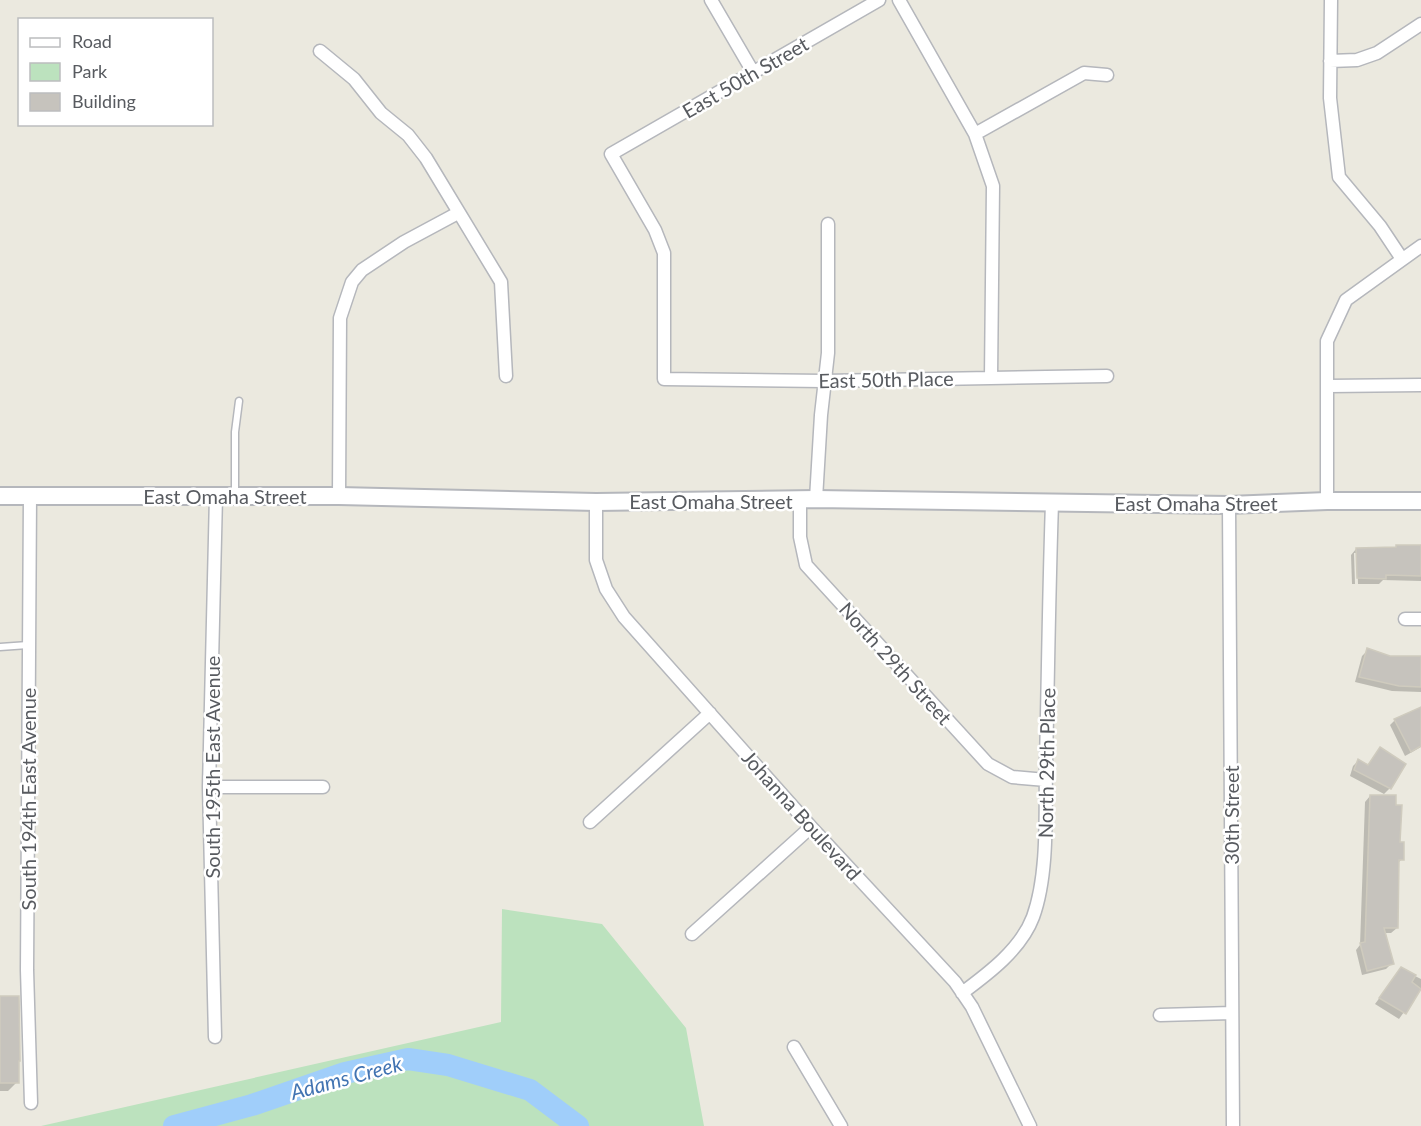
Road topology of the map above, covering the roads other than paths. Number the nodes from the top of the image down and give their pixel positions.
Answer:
1 (711, 0) edge
2 (879, 0) edge
3 (899, 0) edge
4 (1331, 0) edge
5 (1421, 24) edge
6 (320, 51) dead end
7 (1330, 61) junction
8 (753, 72) junction
9 (1107, 75) dead end
10 (975, 134) junction
11 (458, 213) junction
12 (828, 224) dead end
13 (1421, 246) edge
14 (1402, 259) junction
15 (506, 376) dead end
16 (1107, 376) dead end
17 (991, 378) junction
18 (664, 379) joint
19 (825, 381) junction
20 (1421, 385) edge
21 (1329, 386) junction
22 (239, 401) dead end
23 (0, 496) edge
24 (30, 496) junction
25 (216, 496) junction
26 (236, 496) junction
27 (339, 496) junction
28 (808, 500) junction
29 (596, 501) junction
30 (1327, 501) junction
31 (1421, 501) edge
32 (1052, 503) junction
33 (1229, 505) junction
34 (1405, 619) dead end
35 (1421, 619) edge
36 (28, 645) junction
37 (0, 647) edge
38 (710, 713) junction
39 (1046, 780) junction
40 (323, 787) dead end
41 (209, 788) junction
42 (590, 822) dead end
43 (811, 828) junction
44 (692, 934) dead end
45 (962, 993) junction
46 (1232, 1013) junction
47 (1160, 1015) dead end
48 (215, 1037) dead end
49 (794, 1047) dead end
50 (31, 1102) dead end
51 (841, 1126) edge
52 (1030, 1126) edge
53 (1233, 1126) edge

1 - 8 street
2 - 8 street, East 50th Street
3 - 10 street
4 - 7 street
5 - 7 street
6 - 11 street
7 - 14 street
8 - 18 street, East 50th Street
9 - 10 street
10 - 17 street
11 - 15 street
11 - 27 street
12 - 19 street, North 29th Street
13 - 14 street
14 - 21 street
16 - 17 street, East 50th Place
17 - 19 street, East 50th Place
18 - 19 street, East 50th Place
19 - 28 street, North 29th Street
20 - 21 street
21 - 30 street
22 - 26 lane
23 - 24 street, East Omaha Street
24 - 25 street, East Omaha Street
24 - 36 street, South 194th East Avenue
25 - 26 street, East Omaha Street
25 - 41 street, South 195th East Avenue
26 - 27 street, East Omaha Street
27 - 29 street, East Omaha Street
28 - 29 street, East Omaha Street
28 - 32 street, East Omaha Street
28 - 39 street, North 29th Street
29 - 38 street, Johanna Boulevard
30 - 31 street, East Omaha Street
30 - 33 street, East Omaha Street
32 - 33 street, East Omaha Street
32 - 39 street, North 29th Place
33 - 46 street, 30th Street
34 - 35 street
36 - 37 lane
36 - 50 street, South 194th East Avenue
38 - 42 street
38 - 43 street, Johanna Boulevard
39 - 45 street, North 29th Place
40 - 41 street
41 - 48 street, South 195th East Avenue
43 - 44 street
43 - 45 street, Johanna Boulevard
45 - 52 street, Johanna Boulevard
46 - 47 street
46 - 53 street, 30th Street
49 - 51 street

